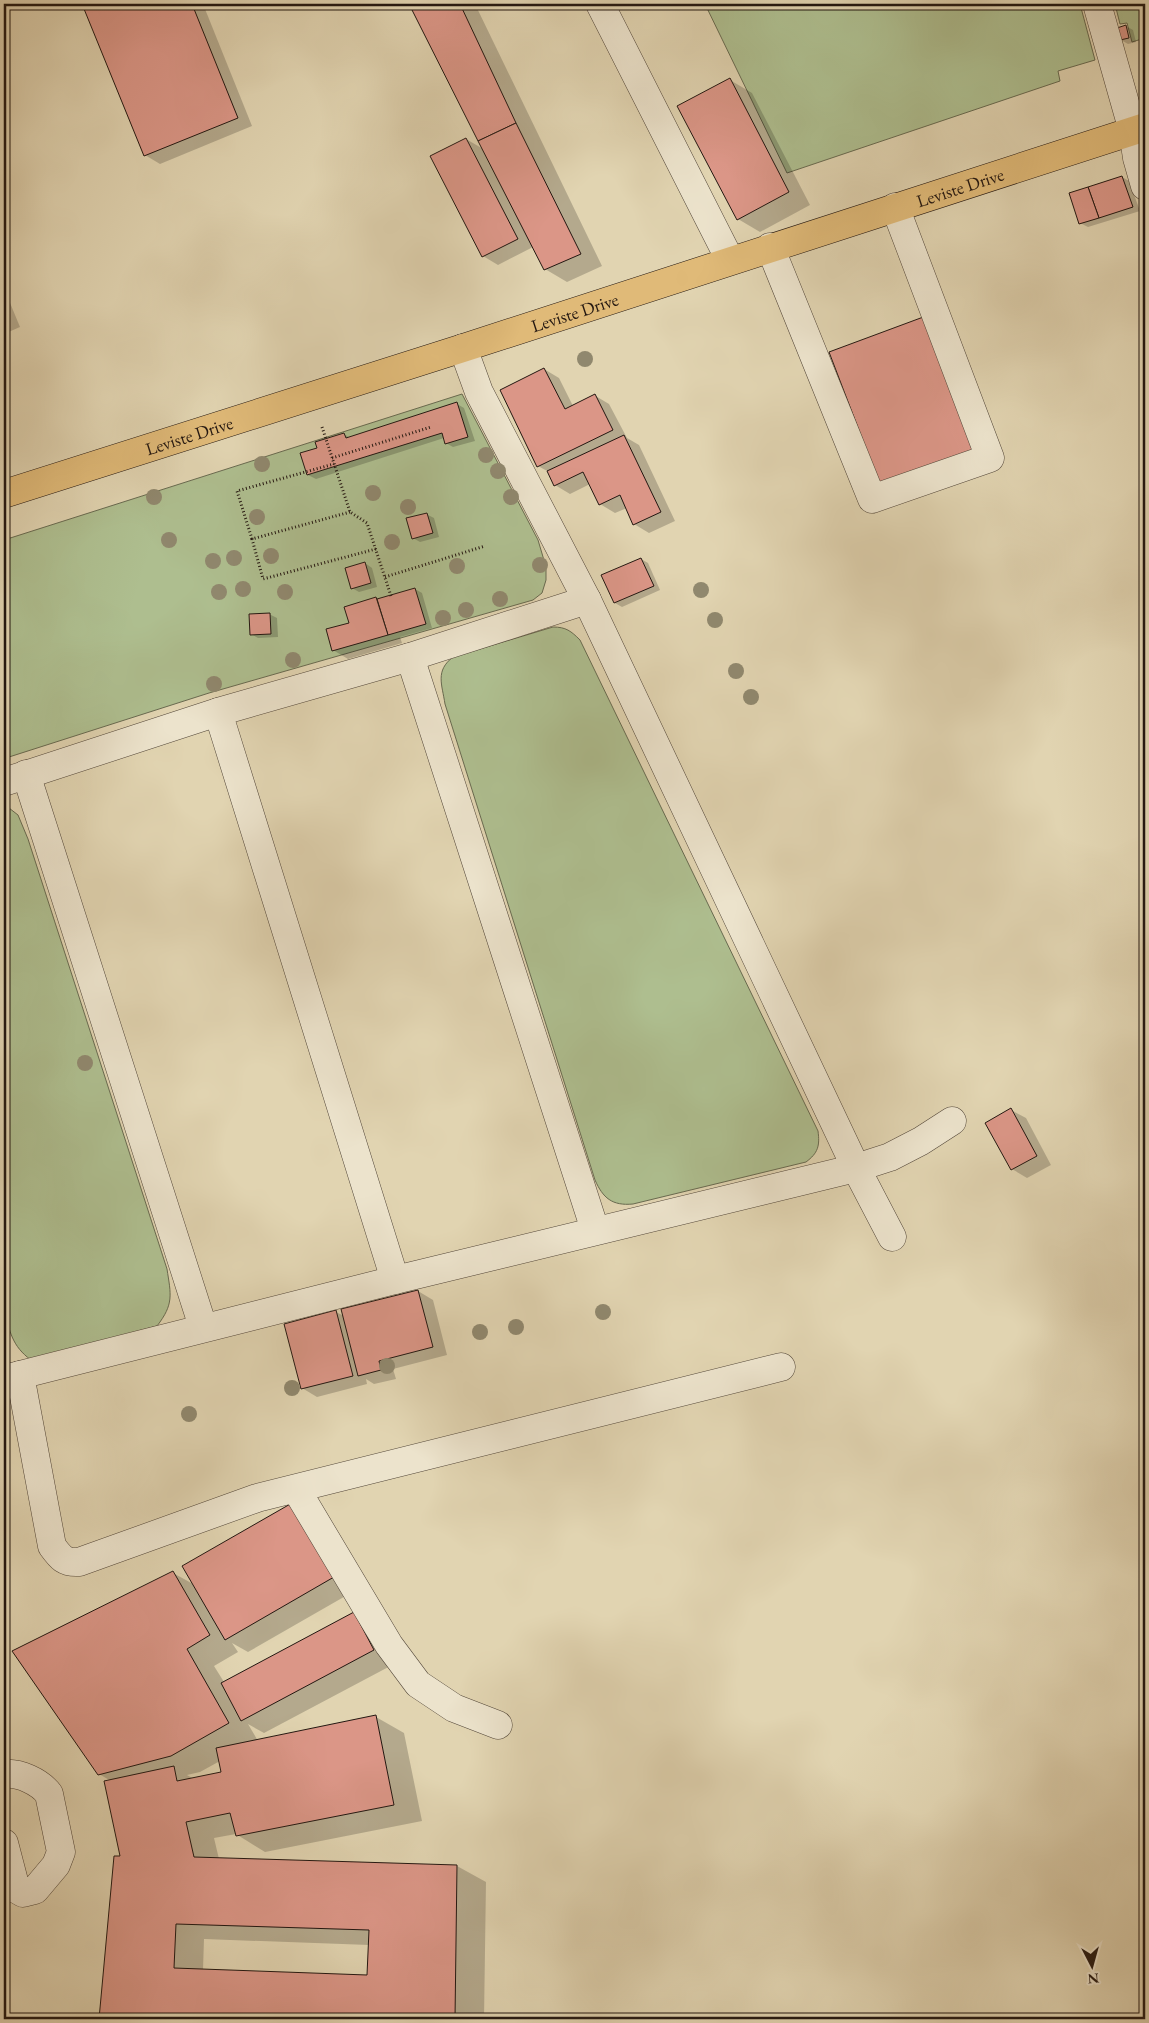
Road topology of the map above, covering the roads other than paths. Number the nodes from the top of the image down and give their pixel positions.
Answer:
1 (600, 4) edge
2 (1097, 4) edge
3 (1139, 129) edge
4 (1145, 186) edge
5 (895, 207) junction
6 (770, 247) junction
7 (730, 260) junction
8 (463, 348) junction
9 (4, 494) edge
10 (587, 600) junction
11 (410, 656) junction
12 (218, 712) junction
13 (15, 778) edge
14 (952, 1121) dead end
15 (856, 1168) junction
16 (595, 1230) junction
17 (892, 1237) dead end
18 (395, 1280) junction
19 (203, 1327) junction
20 (780, 1367) dead end
21 (12, 1377) edge
22 (296, 1489) junction
23 (498, 1725) dead end
24 (4, 1774) edge
25 (4, 1843) edge

1 - 7 street
2 - 3 street
3 - 4 street
3 - 5 main road, Leviste Drive
5 - 6 main road, Leviste Drive
5 - 6 street
6 - 7 main road, Leviste Drive
7 - 8 main road, Leviste Drive
8 - 9 main road, Leviste Drive
8 - 10 street
10 - 11 street
10 - 15 street
11 - 12 street
11 - 16 street
12 - 13 street
12 - 18 street
13 - 19 street
14 - 15 street
15 - 16 street
15 - 17 street
16 - 18 street
18 - 19 street
19 - 21 street
20 - 22 street
21 - 22 street
22 - 23 street
24 - 25 street

